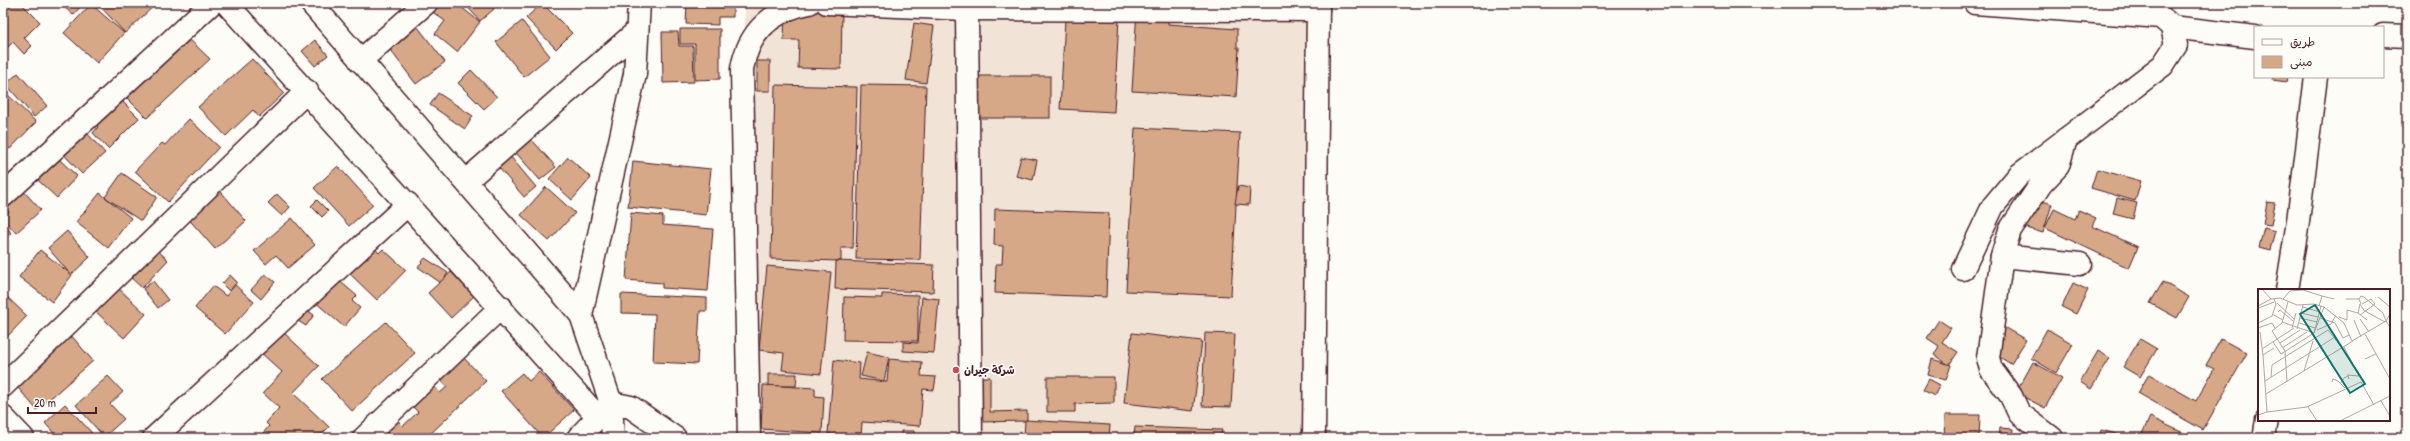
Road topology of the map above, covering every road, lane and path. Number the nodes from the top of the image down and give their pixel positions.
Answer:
1 (212, 3) edge
2 (226, 3) edge
3 (311, 3) edge
4 (426, 3) edge
5 (639, 3) edge
6 (809, 3) edge
7 (828, 3) edge
8 (1975, 3) edge
9 (1318, 6) edge
10 (967, 9) junction
11 (2172, 27) junction
12 (636, 32) junction
13 (2384, 35) edge
14 (2407, 36) edge
15 (2254, 37) edge
16 (360, 60) junction
17 (2316, 78) edge
18 (307, 91) junction
19 (2066, 139) junction
20 (466, 182) junction
21 (3, 196) edge
22 (408, 204) junction
23 (2002, 256) junction
24 (2080, 264) dead end
25 (1963, 269) dead end
26 (2287, 289) edge
27 (501, 307) junction
28 (581, 315) junction
29 (3, 386) edge
30 (605, 410) junction
31 (3, 417) edge
32 (2267, 421) edge
33 (23, 438) edge
34 (154, 438) edge
35 (364, 438) edge
36 (578, 438) edge
37 (613, 438) edge
38 (675, 438) edge
39 (749, 438) edge
40 (971, 438) edge
41 (1314, 438) edge
42 (2052, 438) edge
43 (2264, 438) edge

1 - 21 street
2 - 18 street
3 - 16 street
4 - 16 street
5 - 12 street
6 - 39 street
7 - 10 street
8 - 11 street
9 - 10 street
9 - 41 street
10 - 40 street
11 - 15 street
11 - 19 street
12 - 20 street
12 - 28 street
13 - 14 street
16 - 20 street
17 - 26 street
18 - 22 street
18 - 29 street
19 - 23 street
19 - 25 street
20 - 28 street
22 - 27 street
22 - 34 street
23 - 24 street
23 - 42 street
27 - 30 street
27 - 35 street
28 - 30 street
30 - 36 street
30 - 37 street
30 - 38 street
31 - 33 street
32 - 43 street

